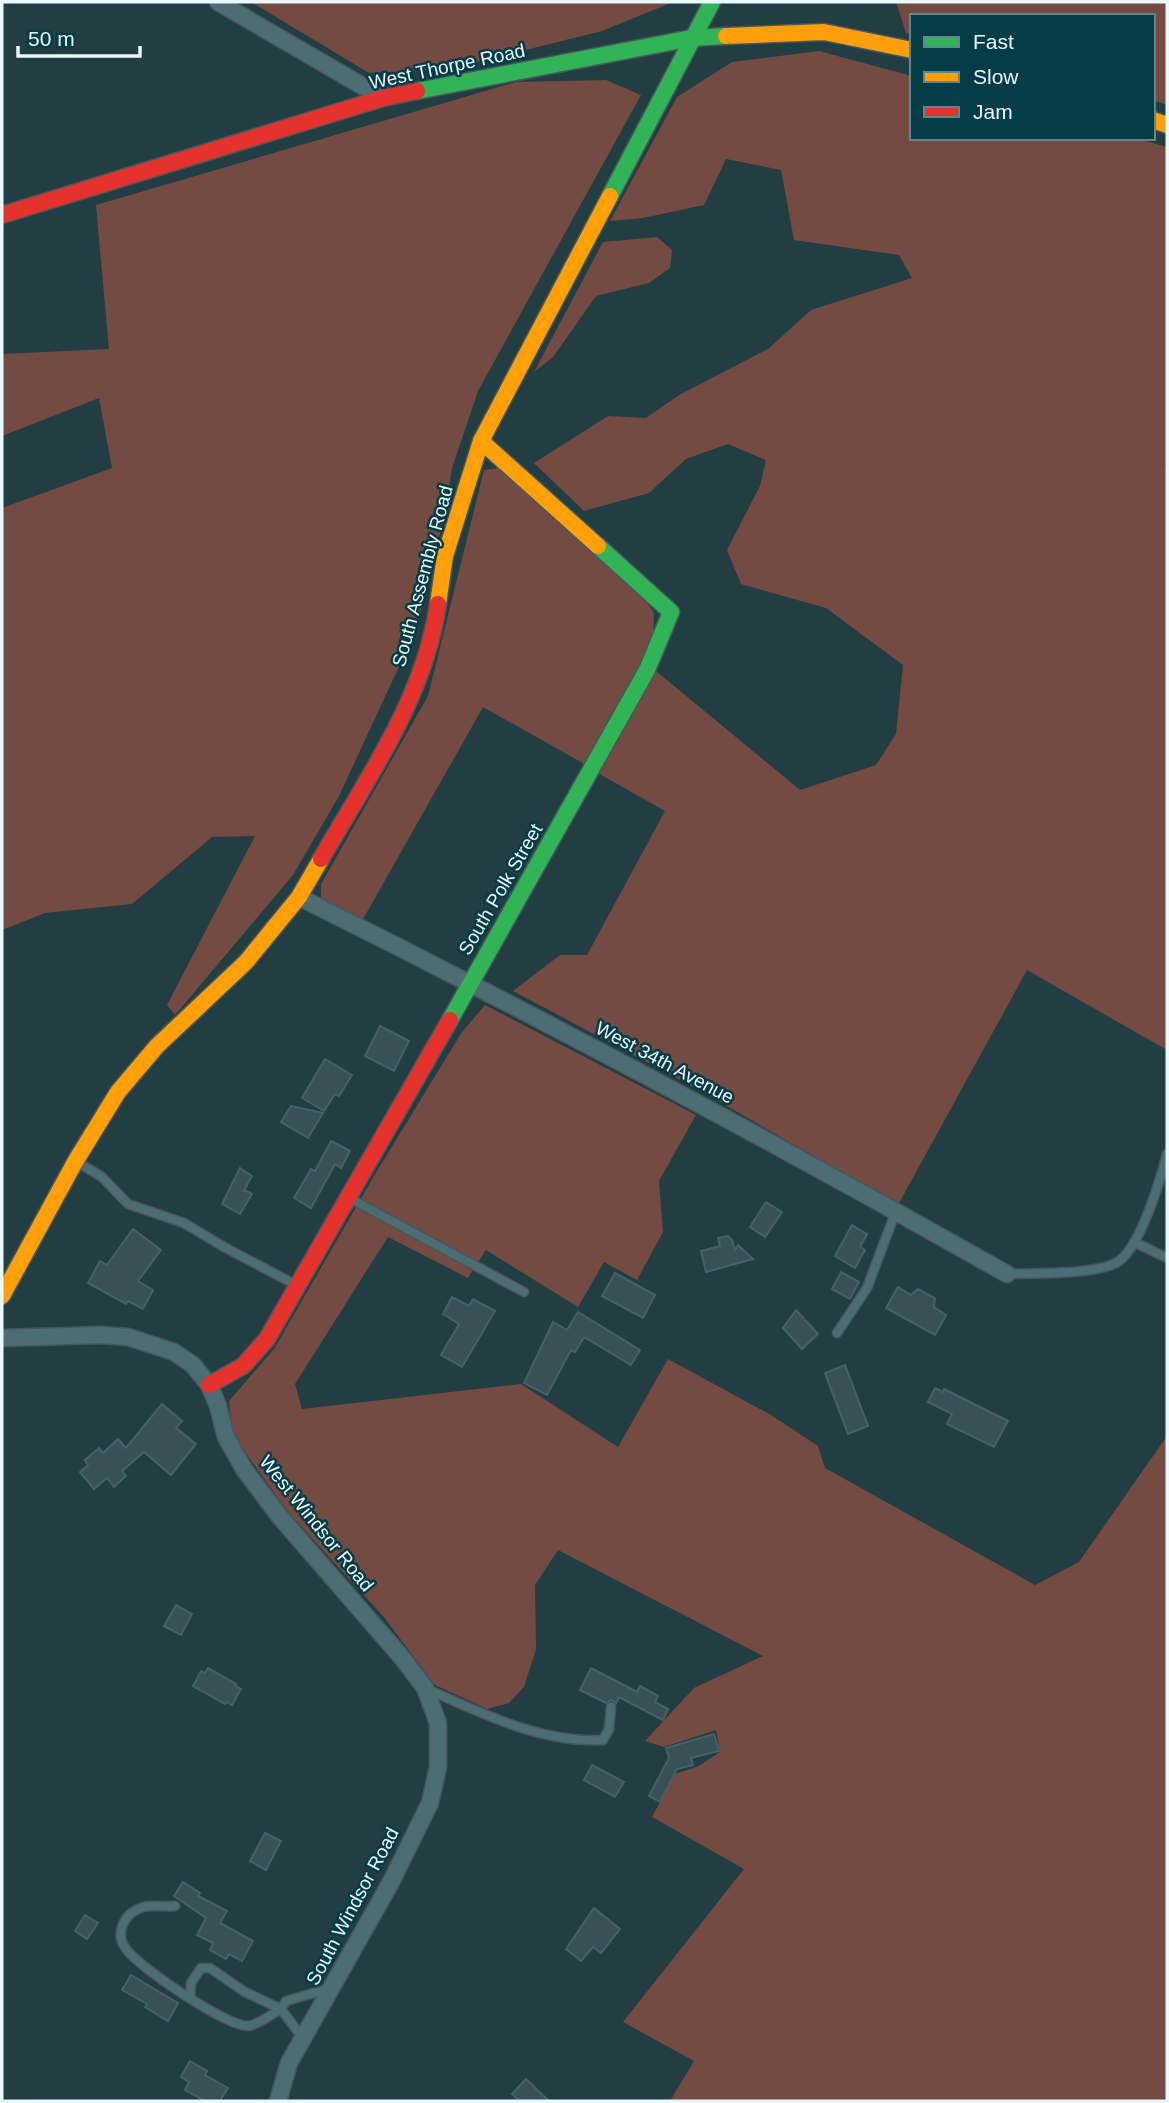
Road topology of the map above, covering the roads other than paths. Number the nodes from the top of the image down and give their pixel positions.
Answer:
1 (218, 2) edge
2 (712, 2) edge
3 (692, 38) junction
4 (910, 50) edge
5 (383, 99) junction
6 (2, 215) edge
7 (481, 441) junction
8 (299, 897) junction
9 (471, 983) junction
10 (1167, 1154) edge
11 (75, 1162) junction
12 (348, 1198) junction
13 (896, 1211) junction
14 (1134, 1242) junction
15 (1167, 1258) edge
16 (1007, 1274) joint
17 (296, 1285) junction
18 (524, 1292) dead end
19 (2, 1296) edge
20 (838, 1333) dead end
21 (2, 1338) edge
22 (209, 1385) junction
23 (425, 1688) junction
24 (611, 1707) dead end
25 (438, 1723) joint
26 (175, 1906) dead end
27 (331, 1988) junction
28 (190, 1998) junction
29 (281, 2009) junction
30 (302, 2037) junction
31 (278, 2101) edge

1 - 5 street
2 - 3 street, South Assembly Road
3 - 4 street, West Thorpe Road
3 - 5 street, West Thorpe Road
3 - 7 street, South Assembly Road
5 - 6 street, West Thorpe Road
7 - 8 street, South Assembly Road
7 - 9 street, South Polk Street
8 - 9 street, West 34th Avenue
8 - 11 street, South Assembly Road
9 - 12 street, South Polk Street
9 - 13 street, West 34th Avenue
10 - 14 lane
11 - 17 lane
11 - 19 street, South Assembly Road
12 - 17 street, South Polk Street
12 - 18 lane
13 - 16 street, West 34th Avenue
13 - 20 lane
14 - 15 lane
14 - 16 lane
17 - 22 street, South Polk Street
21 - 22 street, West Windsor Road
22 - 23 street, West Windsor Road
23 - 24 lane
23 - 25 street, West Windsor Road
25 - 27 street, South Windsor Road
26 - 28 lane
27 - 29 lane
27 - 30 street, South Windsor Road
28 - 29 lane
28 - 29 lane
29 - 30 lane
30 - 31 street, South Windsor Road

